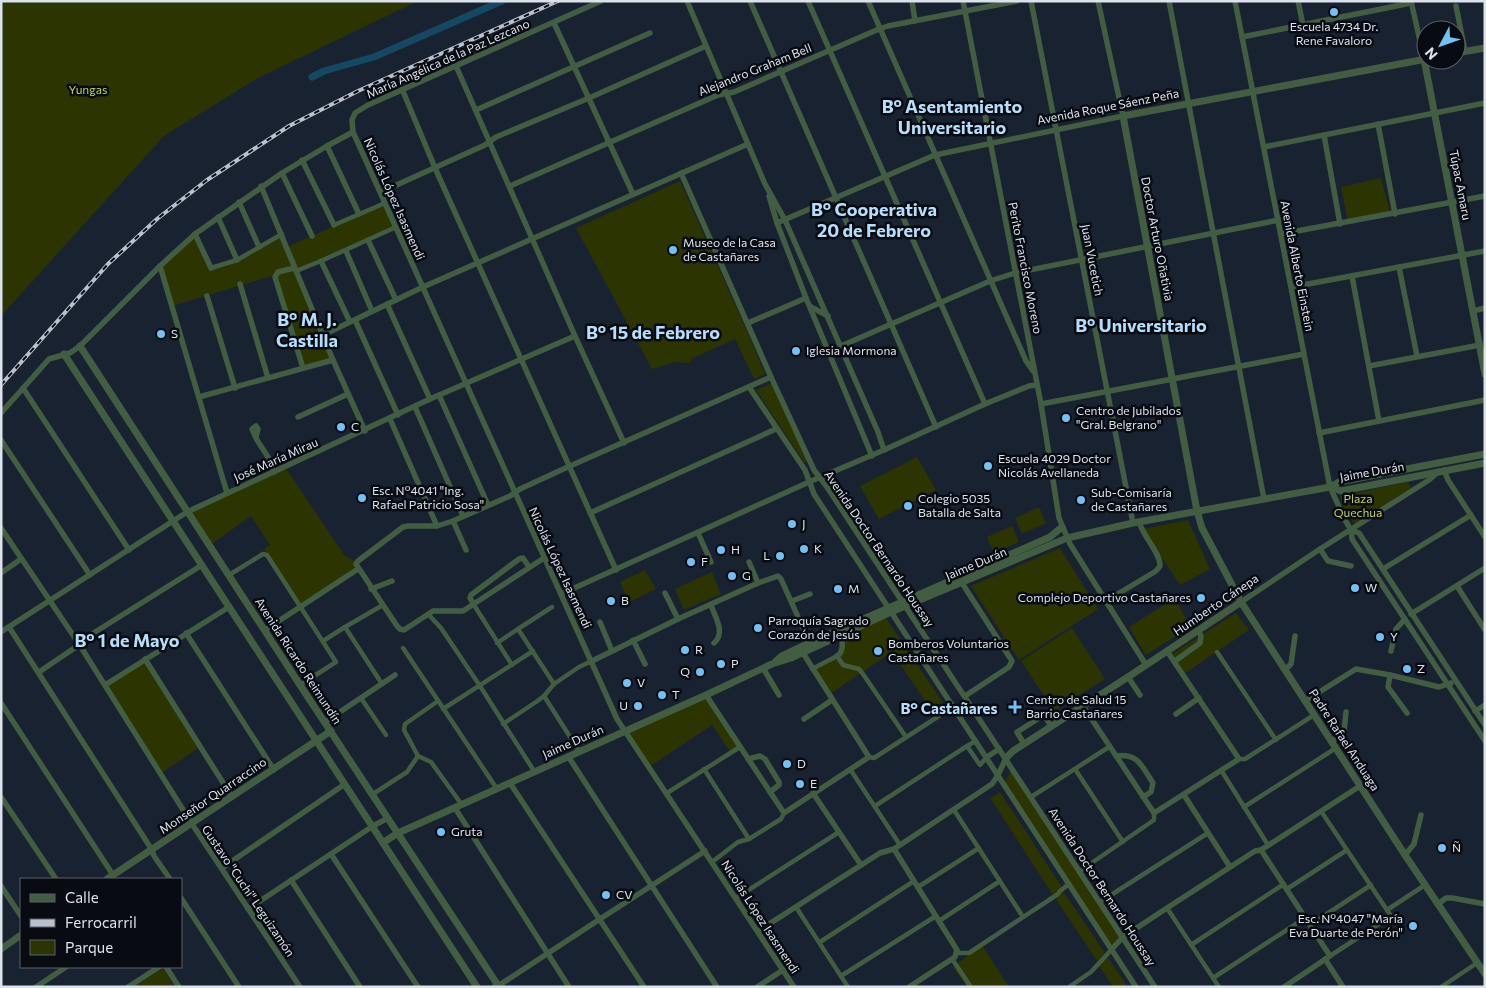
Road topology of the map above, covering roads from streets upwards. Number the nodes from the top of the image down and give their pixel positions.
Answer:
1 (601, 1) edge
2 (687, 1) edge
3 (750, 1) edge
4 (808, 1) edge
5 (868, 1) edge
6 (912, 1) edge
7 (963, 1) edge
8 (1017, 1) edge
9 (1031, 1) edge
10 (1098, 1) edge
11 (1169, 1) edge
12 (1235, 1) edge
13 (1298, 1) edge
14 (1411, 2) edge
15 (1456, 6) dead end
16 (965, 11) junction
17 (1459, 20) edge
18 (915, 21) junction
19 (1416, 22) edge
20 (554, 23) junction
21 (1303, 25) junction
22 (879, 29) junction
23 (650, 33) dead end
24 (1242, 37) junction
25 (706, 46) junction
26 (1485, 48) edge
27 (830, 50) junction
28 (1466, 51) edge
29 (1416, 61) edge
30 (456, 66) junction
31 (574, 67) junction
32 (1427, 70) edge
33 (780, 72) junction
34 (402, 89) junction
35 (1253, 91) junction
36 (727, 94) junction
37 (589, 98) junction
38 (1188, 103) junction
39 (1485, 103) edge
40 (476, 110) junction
41 (1435, 113) junction
42 (1123, 116) junction
43 (1378, 124) junction
44 (1056, 129) junction
45 (353, 132) junction
46 (1324, 135) junction
47 (490, 142) junction
48 (991, 142) junction
49 (609, 144) junction
50 (748, 144) junction
51 (327, 146) junction
52 (1264, 147) junction
53 (935, 155) junction
54 (302, 160) junction
55 (435, 168) junction
56 (282, 173) junction
57 (681, 173) junction
58 (886, 177) junction
59 (765, 184) junction
60 (261, 186) junction
61 (510, 186) junction
62 (380, 192) junction
63 (632, 194) junction
64 (1485, 196) edge
65 (835, 198) junction
66 (239, 202) junction
67 (385, 203) junction
68 (1452, 203) junction
69 (358, 214) junction
70 (1395, 214) junction
71 (218, 217) junction
72 (785, 220) junction
73 (1279, 220) junction
74 (777, 223) junction
75 (1340, 224) junction
76 (334, 225) joint
77 (396, 227) junction
78 (195, 234) junction
79 (282, 234) junction
80 (1213, 234) junction
81 (1281, 234) junction
82 (312, 236) dead end
83 (532, 238) junction
84 (368, 240) junction
85 (259, 247) junction
86 (1147, 247) junction
87 (346, 251) junction
88 (1485, 251) edge
89 (1462, 256) junction
90 (237, 260) junction
91 (1082, 260) junction
92 (321, 261) junction
93 (478, 263) junction
94 (160, 266) junction
95 (1399, 267) junction
96 (211, 268) joint
97 (295, 270) junction
98 (1015, 273) junction
99 (1352, 276) junction
100 (990, 281) junction
101 (240, 284) dead end
102 (423, 287) junction
103 (1292, 287) junction
104 (207, 296) dead end
105 (806, 298) junction
106 (396, 300) junction
107 (941, 303) junction
108 (388, 304) junction
109 (810, 307) junction
110 (1485, 308) edge
111 (1473, 311) junction
112 (372, 312) junction
113 (828, 316) junction
114 (352, 321) junction
115 (748, 323) junction
116 (892, 325) junction
117 (323, 335) junction
118 (575, 336) junction
119 (1480, 345) junction
120 (80, 346) junction
121 (840, 346) junction
122 (64, 354) junction
123 (1304, 354) junction
124 (1417, 356) junction
125 (333, 360) junction
126 (522, 360) junction
127 (1369, 366) junction
128 (302, 368) junction
129 (1238, 368) junction
130 (1034, 372) junction
131 (853, 374) junction
132 (1485, 374) edge
133 (771, 377) junction
134 (268, 378) junction
135 (1173, 380) junction
136 (466, 384) junction
137 (843, 384) junction
138 (1037, 385) junction
139 (749, 387) junction
140 (23, 388) junction
141 (235, 388) junction
142 (1107, 391) junction
143 (348, 394) junction
144 (440, 395) junction
145 (199, 397) junction
146 (430, 399) junction
147 (1485, 400) edge
148 (986, 404) junction
149 (1041, 404) junction
150 (416, 407) junction
151 (1, 413) edge
152 (398, 415) junction
153 (298, 417) dead end
154 (390, 418) junction
155 (1379, 420) junction
156 (936, 427) junction
157 (776, 429) junction
158 (365, 431) junction
159 (1319, 433) junction
160 (256, 438) dead end
161 (1, 440) edge
162 (624, 442) junction
163 (884, 450) junction
164 (1485, 454) edge
165 (872, 456) junction
166 (1485, 463) edge
167 (570, 466) junction
168 (1442, 471) junction
169 (274, 472) junction
170 (820, 477) junction
171 (809, 482) junction
172 (1330, 487) junction
173 (515, 492) junction
174 (227, 493) junction
175 (1264, 499) junction
176 (488, 505) junction
177 (187, 512) junction
178 (1197, 512) junction
179 (590, 513) junction
180 (463, 516) junction
181 (1471, 516) junction
182 (173, 520) junction
183 (452, 521) junction
184 (1136, 522) junction
185 (438, 526) junction
186 (1062, 527) junction
187 (1, 528) edge
188 (1351, 530) junction
189 (698, 533) junction
190 (1485, 537) edge
191 (1068, 538) junction
192 (1320, 549) junction
193 (129, 550) junction
194 (466, 550) dead end
195 (544, 558) junction
196 (22, 559) junction
197 (711, 562) dead end
198 (749, 562) dead end
199 (202, 565) junction
200 (1351, 566) dead end
201 (529, 567) junction
202 (1485, 568) edge
203 (358, 569) junction
204 (1383, 569) junction
205 (616, 570) junction
206 (1, 572) edge
207 (90, 575) junction
208 (228, 576) junction
209 (392, 581) dead end
210 (758, 583) junction
211 (962, 583) junction
212 (1456, 586) junction
213 (371, 589) junction
214 (665, 593) dead end
215 (562, 594) junction
216 (810, 594) dead end
217 (50, 601) junction
218 (792, 601) junction
219 (1106, 601) junction
220 (1241, 602) junction
221 (383, 605) junction
222 (474, 605) junction
223 (711, 605) junction
224 (903, 605) junction
225 (300, 606) junction
226 (229, 607) junction
227 (552, 607) dead end
228 (890, 610) junction
229 (428, 614) junction
230 (1412, 614) junction
231 (678, 619) junction
232 (1405, 619) junction
233 (600, 622) dead end
234 (9, 627) junction
235 (345, 627) junction
236 (518, 629) junction
237 (265, 630) junction
238 (1198, 630) junction
239 (1485, 630) edge
240 (1, 632) edge
241 (186, 633) junction
242 (842, 635) junction
243 (1296, 636) dead end
244 (633, 640) junction
245 (323, 641) junction
246 (497, 643) junction
247 (714, 643) dead end
248 (79, 644) junction
249 (811, 646) junction
250 (403, 648) dead end
251 (533, 651) junction
252 (612, 651) junction
253 (1167, 651) junction
254 (1391, 651) dead end
255 (1217, 652) dead end
256 (803, 653) junction
257 (837, 656) junction
258 (145, 659) junction
259 (592, 661) junction
260 (1175, 661) junction
261 (645, 664) dead end
262 (772, 664) junction
263 (512, 665) junction
264 (1146, 665) junction
265 (764, 668) junction
266 (812, 669) junction
267 (1286, 670) junction
268 (39, 672) junction
269 (395, 675) dead end
270 (1390, 675) junction
271 (1128, 677) junction
272 (1455, 681) junction
273 (105, 684) junction
274 (382, 684) junction
275 (554, 684) junction
276 (1448, 684) junction
277 (300, 685) junction
278 (480, 686) junction
279 (1140, 695) dead end
280 (544, 696) junction
281 (706, 696) junction
282 (779, 696) dead end
283 (965, 696) junction
284 (361, 698) junction
285 (1199, 698) junction
286 (438, 700) junction
287 (832, 700) junction
288 (1305, 700) junction
289 (1, 703) edge
290 (1485, 705) edge
291 (1083, 706) junction
292 (444, 709) junction
293 (1475, 711) junction
294 (1346, 712) dead end
295 (1407, 713) dead end
296 (1176, 714) dead end
297 (1314, 715) junction
298 (939, 716) dead end
299 (804, 719) dead end
300 (325, 722) junction
301 (504, 724) junction
302 (1485, 725) edge
303 (1051, 726) junction
304 (331, 731) junction
305 (626, 731) junction
306 (386, 735) dead end
307 (906, 737) junction
308 (1276, 740) junction
309 (317, 741) junction
310 (976, 741) junction
311 (1332, 741) junction
312 (1485, 741) edge
313 (1024, 744) junction
314 (967, 746) junction
315 (740, 747) junction
316 (1110, 747) junction
317 (1336, 748) junction
318 (999, 749) junction
319 (580, 751) junction
320 (418, 756) junction
321 (568, 756) junction
322 (1116, 756) junction
323 (869, 757) junction
324 (987, 757) junction
325 (1006, 758) junction
326 (748, 759) junction
327 (1239, 759) junction
328 (850, 769) junction
329 (1075, 769) junction
330 (274, 770) junction
331 (704, 770) junction
332 (1221, 770) junction
333 (534, 771) junction
334 (998, 775) junction
335 (510, 783) junction
336 (345, 784) junction
337 (1360, 786) junction
338 (497, 789) junction
339 (770, 792) junction
340 (667, 793) junction
341 (813, 793) junction
342 (373, 794) junction
343 (1184, 795) junction
344 (1, 797) edge
345 (1031, 797) junction
346 (1143, 797) junction
347 (232, 798) junction
348 (458, 806) junction
349 (875, 806) junction
350 (1244, 807) junction
351 (954, 810) junction
352 (1321, 811) junction
353 (784, 813) junction
354 (1154, 813) junction
355 (1421, 815) dead end
356 (388, 818) junction
357 (192, 824) junction
358 (373, 826) junction
359 (839, 832) junction
360 (398, 833) junction
361 (1208, 833) junction
362 (749, 839) junction
363 (384, 842) junction
364 (1122, 842) junction
365 (900, 845) junction
366 (1268, 845) junction
367 (978, 848) junction
368 (894, 849) junction
369 (152, 850) junction
370 (1261, 850) junction
371 (1347, 850) junction
372 (705, 851) junction
373 (331, 854) junction
374 (1405, 855) junction
375 (712, 862) junction
376 (861, 865) junction
377 (1230, 867) junction
378 (222, 868) junction
379 (1080, 871) junction
380 (55, 878) edge
381 (109, 878) edge
382 (169, 878) edge
383 (291, 880) junction
384 (914, 881) junction
385 (1000, 881) junction
386 (1069, 884) junction
387 (1425, 884) junction
388 (1371, 885) junction
389 (1, 886) edge
390 (651, 886) junction
391 (918, 887) junction
392 (1286, 887) junction
393 (736, 898) junction
394 (182, 900) edge
395 (1100, 902) junction
396 (1438, 904) junction
397 (1485, 904) edge
398 (796, 907) junction
399 (248, 908) junction
400 (1167, 908) junction
401 (1387, 910) junction
402 (20, 914) edge
403 (1023, 917) junction
404 (937, 918) junction
405 (1305, 918) junction
406 (600, 919) junction
407 (1310, 925) junction
408 (758, 932) junction
409 (20, 936) edge
410 (1123, 938) junction
411 (820, 942) junction
412 (1191, 945) junction
413 (1, 949) edge
414 (1112, 949) junction
415 (957, 953) junction
416 (548, 954) junction
417 (1327, 958) junction
418 (952, 959) junction
419 (1477, 963) junction
420 (64, 968) edge
421 (156, 968) edge
422 (167, 968) edge
423 (783, 970) junction
424 (1484, 971) edge
425 (841, 976) junction
426 (1213, 978) junction
427 (919, 981) junction
428 (1291, 985) edge
429 (298, 986) edge
430 (1070, 986) edge
431 (36, 987) edge
432 (128, 987) edge
433 (179, 987) edge
434 (239, 987) edge
435 (360, 987) edge
436 (418, 987) edge
437 (477, 987) edge
438 (494, 987) edge
439 (498, 987) edge
440 (569, 987) edge
441 (644, 987) edge
442 (717, 987) edge
443 (757, 987) edge
444 (794, 987) edge
445 (848, 987) edge
446 (909, 987) edge
447 (923, 987) edge
448 (971, 987) edge
449 (1136, 987) edge
450 (1155, 987) edge
451 (1218, 987) edge
452 (1284, 987) edge
453 (1343, 987) edge
454 (1441, 987) edge

1 - 20 street, María Angélica de la Paz Lezcano
2 - 25 street
3 - 33 street
4 - 27 street
5 - 22 street
6 - 18 street
7 - 16 street, Perito Francisco Moreno
8 - 16 street, Alejandro Graham Bell
9 - 44 street, Juan Vucetich
10 - 42 street, Doctor Arturo Oñativia
11 - 38 street
12 - 24 street, Avenida Alberto Einstein
13 - 21 street
14 - 19 street, Túpac Amaru
14 - 21 street
15 - 17 street
16 - 18 street, Alejandro Graham Bell
16 - 48 street, Perito Francisco Moreno
18 - 22 street, Alejandro Graham Bell
20 - 30 street, María Angélica de la Paz Lezcano
20 - 31 street
21 - 24 street
22 - 27 street, Alejandro Graham Bell
22 - 53 street
23 - 31 street
24 - 35 street, Avenida Alberto Einstein
25 - 36 street
25 - 37 street
26 - 28 street
27 - 33 street, Alejandro Graham Bell
27 - 58 street
29 - 35 street, Avenida Roque Sáenz Peña
30 - 34 street, María Angélica de la Paz Lezcano
30 - 40 street
31 - 37 street
31 - 40 street
32 - 41 street, Túpac Amaru
33 - 36 street, Alejandro Graham Bell
33 - 65 street
34 - 45 street, María Angélica de la Paz Lezcano
34 - 55 street
35 - 38 street, Avenida Roque Sáenz Peña
35 - 52 street, Avenida Alberto Einstein
36 - 49 street, Alejandro Graham Bell
36 - 50 street
37 - 47 street
37 - 49 street
38 - 42 street, Avenida Roque Sáenz Peña
38 - 80 street
39 - 41 street
40 - 47 street
41 - 43 street
41 - 68 street, Túpac Amaru
42 - 44 street, Avenida Roque Sáenz Peña
42 - 86 street, Doctor Arturo Oñativia
43 - 46 street
43 - 70 street
44 - 48 street, Avenida Roque Sáenz Peña
44 - 91 street, Juan Vucetich
45 - 51 street
45 - 62 street, Nicolás López Isasmendi
46 - 52 street
46 - 75 street
47 - 55 street
47 - 61 street
48 - 53 street, Avenida Roque Sáenz Peña
48 - 98 street, Perito Francisco Moreno
49 - 61 street, Alejandro Graham Bell
49 - 63 street
50 - 57 street
50 - 59 street
51 - 54 street
51 - 69 street
52 - 73 street, Avenida Alberto Einstein
53 - 58 street, Avenida Roque Sáenz Peña
53 - 100 street
54 - 56 street
54 - 76 street
55 - 62 street
55 - 93 street
56 - 60 street
56 - 82 street
57 - 63 street
57 - 115 street, Avenida Doctor Bernardo Houssay
58 - 65 street, Avenida Roque Sáenz Peña
58 - 107 street
59 - 72 street
59 - 74 street
60 - 66 street
60 - 79 street
61 - 83 street
62 - 67 street, Nicolás López Isasmendi
63 - 83 street
64 - 68 street
65 - 72 street, Avenida Roque Sáenz Peña
65 - 116 street
66 - 71 street
66 - 85 street
67 - 69 street
67 - 77 street, Nicolás López Isasmendi
68 - 70 street
68 - 89 street, Túpac Amaru
69 - 76 street
70 - 75 street
71 - 78 street
71 - 90 street
72 - 74 street, Avenida Roque Sáenz Peña
72 - 113 street
73 - 80 street
73 - 81 street, Avenida Alberto Einstein
74 - 105 street
75 - 81 street
77 - 84 street
77 - 102 street, Nicolás López Isasmendi
78 - 94 street
78 - 96 street
79 - 85 street
79 - 97 street
80 - 86 street
80 - 129 street
81 - 103 street, Avenida Alberto Einstein
83 - 93 street
83 - 118 street
84 - 87 street
84 - 106 street
85 - 90 street
86 - 91 street
86 - 135 street, Doctor Arturo Oñativia
87 - 92 street
87 - 112 street
88 - 89 street
89 - 95 street
89 - 111 street, Túpac Amaru
90 - 96 street
91 - 98 street
91 - 142 street, Juan Vucetich
92 - 97 street
92 - 114 street
93 - 102 street
93 - 126 street
94 - 120 street
94 - 145 street
95 - 99 street
95 - 124 street
97 - 117 street
97 - 128 street
98 - 100 street
98 - 130 street, Perito Francisco Moreno
99 - 103 street
99 - 127 street
100 - 107 street
100 - 130 street
101 - 134 street
102 - 106 street
102 - 136 street, Nicolás López Isasmendi
103 - 123 street, Avenida Alberto Einstein
104 - 141 street
105 - 109 street
105 - 115 street
106 - 108 street
107 - 116 street
107 - 148 street
108 - 112 street
108 - 146 street
109 - 113 street
109 - 137 street
110 - 111 street
111 - 119 street, Túpac Amaru
112 - 114 street
113 - 121 street
114 - 117 street
114 - 152 street
115 - 133 street, Avenida Doctor Bernardo Houssay
116 - 121 street
116 - 156 street
117 - 125 street
118 - 126 street, José María Mirau
118 - 162 street
119 - 124 street
119 - 132 street, Túpac Amaru
120 - 122 street
120 - 177 street, Avenida Ricardo Reimundín
121 - 131 street
122 - 140 street
122 - 182 street
123 - 129 street
123 - 159 street, Avenida Alberto Einstein
124 - 127 street
125 - 128 street
125 - 143 street
126 - 136 street, José María Mirau
126 - 167 street
127 - 155 street
128 - 134 street
129 - 135 street
129 - 175 street
130 - 138 street, Perito Francisco Moreno
131 - 137 street
131 - 163 street
133 - 139 street
133 - 170 street, Avenida Doctor Bernardo Houssay
134 - 141 street
135 - 142 street
135 - 178 street, Doctor Arturo Oñativia
136 - 144 street, José María Mirau
136 - 173 street, Nicolás López Isasmendi
137 - 165 street
138 - 148 street
138 - 149 street, Perito Francisco Moreno
139 - 157 street, Avenida Doctor Bernardo Houssay
139 - 162 street
140 - 151 street
140 - 193 street
141 - 145 street
142 - 149 street
142 - 184 street, Juan Vucetich
143 - 153 street
143 - 158 street
144 - 146 street, José María Mirau
144 - 176 street
145 - 174 street
146 - 150 street, José María Mirau
147 - 155 street
148 - 156 street
149 - 186 street, Perito Francisco Moreno
150 - 152 street, José María Mirau
150 - 180 street
152 - 154 street, José María Mirau
154 - 158 street, José María Mirau
154 - 185 street
155 - 159 street
156 - 163 street
157 - 171 street, Avenida Doctor Bernardo Houssay
157 - 179 street
158 - 169 street, José María Mirau
159 - 172 street, Avenida Alberto Einstein
160 - 169 street
161 - 207 street
162 - 167 street
163 - 165 street
164 - 172 street, Jaime Durán
165 - 170 street
166 - 168 street, Jaime Durán
167 - 173 street
167 - 179 street
168 - 172 street, Jaime Durán
168 - 181 street
168 - 188 street, Humberto Cánepa
169 - 174 street, José María Mirau
170 - 171 street
170 - 224 street, Avenida Doctor Bernardo Houssay
171 - 189 street
171 - 228 street, Avenida Doctor Bernardo Houssay
172 - 175 street, Jaime Durán
172 - 188 street, Avenida Alberto Einstein
173 - 176 street
173 - 195 street, Nicolás López Isasmendi
174 - 177 street, José María Mirau
175 - 178 street, Jaime Durán
176 - 180 street
177 - 182 street, José María Mirau
177 - 208 street, Avenida Ricardo Reimundín
178 - 184 street, Jaime Durán
178 - 220 street, Padre Rafael Anduaga
179 - 205 street
180 - 183 street
181 - 190 street
181 - 204 street
182 - 193 street, José María Mirau
182 - 199 street
183 - 185 street
183 - 194 street
184 - 191 street, Jaime Durán
184 - 219 street, Juan Vucetich
185 - 203 street
186 - 191 street, Perito Francisco Moreno
186 - 224 street, Jaime Durán
187 - 196 street, Gustavo "Cuchi" Leguizamón
188 - 192 street, Humberto Cánepa
188 - 204 street, Avenida Alberto Einstein
188 - 232 street, Avenida Alberto Einstein
189 - 197 street
189 - 205 street
191 - 211 street, Jaime Durán
191 - 219 street, Perito Francisco Moreno
192 - 200 street
192 - 220 street, Humberto Cánepa
193 - 207 street, José María Mirau
195 - 201 street
195 - 215 street, Nicolás López Isasmendi
196 - 206 street
196 - 217 street, Gustavo "Cuchi" Leguizamón
198 - 210 street
199 - 226 street
199 - 248 street
201 - 222 street
201 - 222 street
202 - 212 street
203 - 213 street
203 - 225 street
204 - 230 street, Avenida Alberto Einstein
205 - 215 street
207 - 217 street, José María Mirau
208 - 225 street
208 - 237 street, Avenida Ricardo Reimundín
209 - 213 street
210 - 218 street
210 - 223 street
211 - 224 street, Jaime Durán
211 - 283 street
212 - 230 street
212 - 239 street
213 - 221 street
214 - 231 street
215 - 259 street, Nicolás López Isasmendi
216 - 218 street
217 - 234 street, José María Mirau
217 - 248 street, Gustavo "Cuchi" Leguizamón
218 - 249 street
219 - 264 street, Perito Francisco Moreno
220 - 238 street, Humberto Cánepa
220 - 267 street, Padre Rafael Anduaga
221 - 229 street
221 - 235 street
222 - 229 street
222 - 246 street
223 - 231 street
223 - 247 street
224 - 228 street, Jaime Durán
224 - 283 street, Avenida Doctor Bernardo Houssay
225 - 237 street
225 - 245 street
226 - 241 street
226 - 309 street
227 - 236 street
228 - 242 street, Jaime Durán
228 - 249 street, Jaime Durán
228 - 310 street, Avenida Doctor Bernardo Houssay
229 - 278 street
230 - 272 street, Avenida Alberto Einstein
231 - 244 street
232 - 254 street
232 - 276 street, Avenida Alberto Einstein
233 - 252 street
234 - 240 street, José María Mirau
234 - 268 street
235 - 245 street
235 - 274 street
236 - 246 street
236 - 251 street
237 - 277 street, Avenida Ricardo Reimundín
238 - 253 street, Humberto Cánepa
238 - 260 street
241 - 258 street
241 - 330 street
242 - 249 street, Jaime Durán
242 - 257 street
243 - 267 street
244 - 252 street
244 - 261 street
245 - 277 street
246 - 263 street
248 - 268 street
248 - 273 street, Gustavo "Cuchi" Leguizamón
249 - 256 street, Jaime Durán
249 - 262 street, Jaime Durán
250 - 286 street
251 - 263 street
251 - 275 street
252 - 259 street
253 - 260 street
253 - 264 street, Humberto Cánepa
255 - 308 street
256 - 262 street, Jaime Durán
256 - 266 street
257 - 266 street
257 - 307 street
258 - 273 street
258 - 347 street
259 - 275 street
259 - 305 street, Nicolás López Isasmendi
260 - 285 street
262 - 265 street, Jaime Durán
263 - 278 street
264 - 271 street, Humberto Cánepa
265 - 281 street, Jaime Durán
265 - 282 street
266 - 287 street
267 - 288 street, Padre Rafael Anduaga
268 - 369 street
269 - 274 street
270 - 276 street
270 - 288 street
270 - 295 street
271 - 279 street
271 - 291 street, Humberto Cánepa
272 - 276 street
272 - 293 street, Avenida Alberto Einstein
273 - 357 street, Gustavo "Cuchi" Leguizamón
274 - 284 street
275 - 280 street
276 - 312 street, Avenida Alberto Einstein
277 - 300 street, Avenida Ricardo Reimundín
278 - 292 street
278 - 301 street
280 - 301 street
280 - 319 street
281 - 305 street, Jaime Durán
281 - 315 street
283 - 318 street, Avenida Doctor Bernardo Houssay
284 - 300 street
284 - 306 street
285 - 296 street
285 - 327 street
286 - 292 street
286 - 320 street
287 - 299 street
287 - 323 street
288 - 297 street, Padre Rafael Anduaga
289 - 381 street
290 - 293 street
291 - 303 street, Humberto Cánepa
291 - 316 street
292 - 338 street
293 - 302 street, Avenida Alberto Einstein
294 - 311 street
297 - 308 street
297 - 311 street, Padre Rafael Anduaga
298 - 307 street
300 - 304 street, Avenida Ricardo Reimundín
301 - 333 street
303 - 313 street, Humberto Cánepa
303 - 313 street
304 - 309 street, Monseñor Quarraccino
304 - 342 street, Avenida Ricardo Reimundín
305 - 319 street, Jaime Durán
305 - 340 street, Nicolás López Isasmendi
307 - 323 street
308 - 327 street
309 - 330 street, Monseñor Quarraccino
309 - 336 street
310 - 314 street
310 - 324 street, Avenida Doctor Bernardo Houssay
311 - 317 street, Padre Rafael Anduaga
313 - 325 street, Humberto Cánepa
314 - 324 street
314 - 349 street
315 - 326 street
315 - 331 street
316 - 322 street
316 - 329 street
317 - 337 street, Padre Rafael Anduaga
317 - 350 street
318 - 324 street
318 - 325 street, Avenida Doctor Bernardo Houssay
319 - 321 street, Jaime Durán
320 - 342 street
320 - 348 street
321 - 333 street, Jaime Durán
321 - 390 street
322 - 346 street
322 - 346 street
323 - 328 street
324 - 334 street, Avenida Doctor Bernardo Houssay
325 - 334 street
325 - 345 street, Avenida Doctor Bernardo Houssay
326 - 339 street
326 - 339 street
327 - 332 street
328 - 341 street
328 - 349 street
329 - 345 street
329 - 364 street
330 - 347 street, Monseñor Quarraccino
331 - 340 street
331 - 362 street
332 - 343 street
332 - 350 street
333 - 335 street, Jaime Durán
334 - 351 street
334 - 386 street, Avenida Doctor Bernardo Houssay
335 - 338 street, Jaime Durán
335 - 406 street
336 - 358 street
336 - 378 street
337 - 352 street
337 - 374 street, Padre Rafael Anduaga
338 - 348 street, Jaime Durán
339 - 353 street
340 - 372 street, Nicolás López Isasmendi
341 - 353 street
341 - 359 street
342 - 356 street, Avenida Ricardo Reimundín
343 - 354 street
343 - 361 street
344 - 380 street
345 - 379 street, Avenida Doctor Bernardo Houssay
346 - 354 street
347 - 357 street, Monseñor Quarraccino
348 - 360 street, Jaime Durán
348 - 416 street
349 - 365 street
350 - 366 street
351 - 365 street
351 - 367 street
352 - 366 street
352 - 371 street
353 - 362 street
354 - 364 street
355 - 374 street
356 - 358 street
356 - 360 street, Avenida Ricardo Reimundín
357 - 369 street, Monseñor Quarraccino
357 - 378 street, Gustavo "Cuchi" Leguizamón
358 - 363 street
358 - 373 street
359 - 376 street
359 - 393 street
360 - 363 street, Jaime Durán
360 - 439 street, Avenida Ricardo Reimundín
361 - 377 street
361 - 395 street
362 - 375 street
363 - 437 street
364 - 379 street
365 - 368 street
366 - 370 street
367 - 385 street
367 - 391 street
368 - 376 street
368 - 384 street
369 - 381 street, Monseñor Quarraccino
369 - 382 street
370 - 377 street
370 - 392 street
371 - 388 street
371 - 392 street
372 - 375 street, Nicolás López Isasmendi
372 - 390 street
373 - 383 street
373 - 436 street
374 - 387 street, Padre Rafael Anduaga
375 - 393 street, Nicolás López Isasmendi
376 - 398 street
377 - 400 street
378 - 399 street, Gustavo "Cuchi" Leguizamón
379 - 395 street, Avenida Doctor Bernardo Houssay
383 - 399 street
383 - 435 street
384 - 391 street
384 - 411 street
385 - 403 street
385 - 404 street
386 - 403 street
386 - 414 street, Avenida Doctor Bernardo Houssay
387 - 396 street, Padre Rafael Anduaga
387 - 401 street
388 - 401 street
388 - 407 street
389 - 402 street
390 - 406 street
390 - 442 street
391 - 404 street
392 - 405 street
392 - 412 street
393 - 408 street, Nicolás López Isasmendi
394 - 434 street
395 - 410 street, Avenida Doctor Bernardo Houssay
396 - 397 street
396 - 419 street, Padre Rafael Anduaga
398 - 408 street
398 - 411 street
399 - 429 street, Gustavo "Cuchi" Leguizamón
400 - 410 street
400 - 412 street
401 - 417 street
403 - 415 street
404 - 415 street
404 - 425 street
405 - 407 street
405 - 426 street
406 - 416 street
406 - 441 street
407 - 417 street
408 - 423 street, Nicolás López Isasmendi
409 - 413 street
410 - 414 street
410 - 450 street, Avenida Doctor Bernardo Houssay
411 - 425 street
412 - 426 street
414 - 430 street
414 - 449 street, Avenida Doctor Bernardo Houssay
415 - 418 street
416 - 439 street
416 - 440 street
417 - 428 street
417 - 453 street
418 - 427 street
418 - 448 street
419 - 424 street, Padre Rafael Anduaga
419 - 454 street
420 - 431 street
421 - 432 street
422 - 433 street
423 - 443 street
423 - 444 street, Nicolás López Isasmendi
425 - 445 street
426 - 451 street
427 - 446 street
427 - 447 street
428 - 452 street
438 - 439 street

